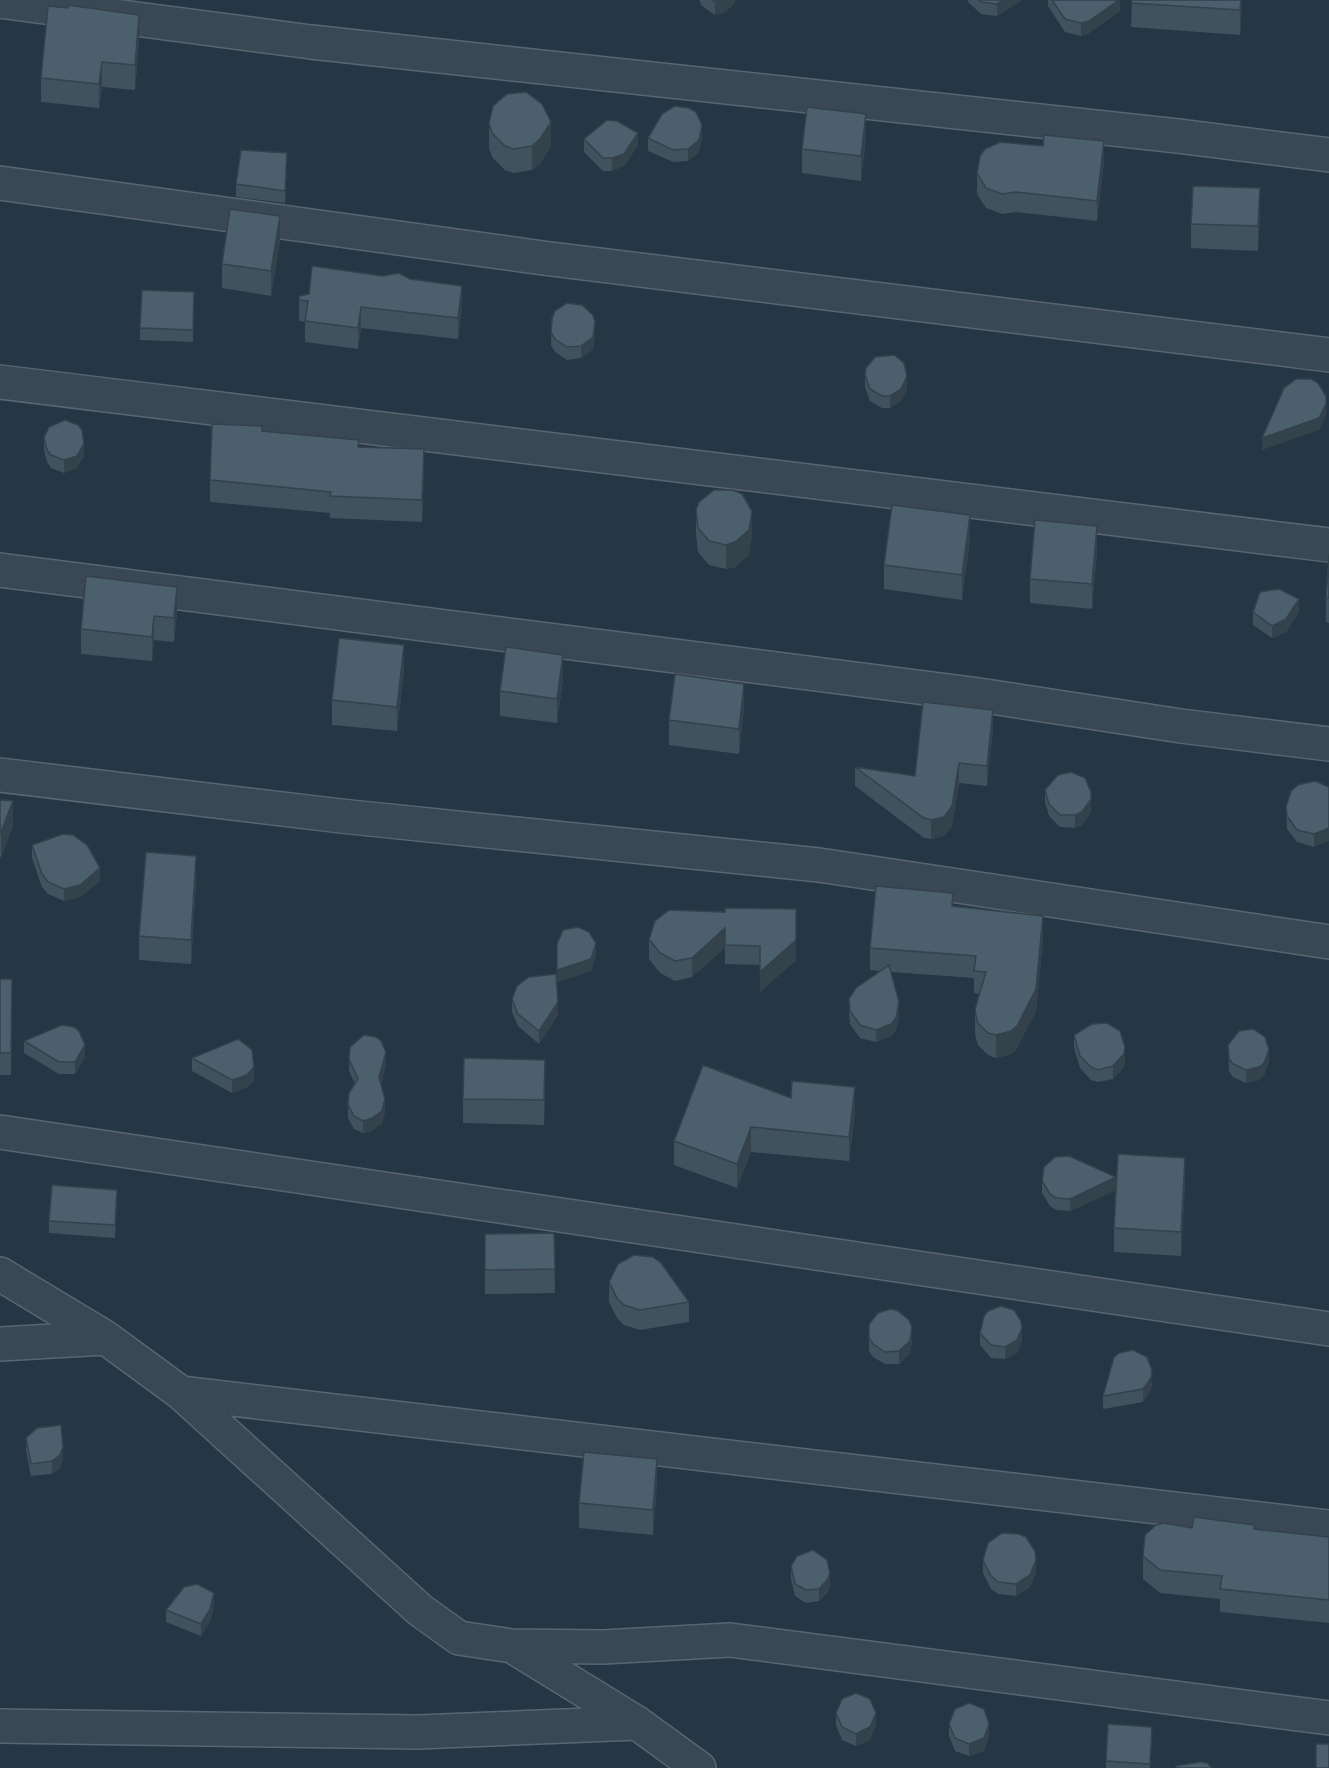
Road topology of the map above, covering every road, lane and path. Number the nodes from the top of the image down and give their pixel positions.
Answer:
1 (0, 1) edge
2 (1329, 155) edge
3 (0, 183) edge
4 (1329, 355) edge
5 (0, 382) edge
6 (1329, 545) edge
7 (0, 570) edge
8 (1329, 744) edge
9 (0, 775) edge
10 (1329, 942) edge
11 (0, 1132) edge
12 (0, 1274) edge
13 (1329, 1329) edge
14 (106, 1338) junction
15 (0, 1344) edge
16 (181, 1393) junction
17 (1329, 1527) edge
18 (512, 1646) junction
19 (1329, 1718) edge
20 (637, 1723) junction
21 (0, 1726) edge
22 (699, 1768) edge

1 - 2 street
3 - 4 street
5 - 6 street
7 - 8 street
9 - 10 street
11 - 13 street
12 - 14 street
14 - 15 street
14 - 16 street
16 - 17 street
16 - 18 street
18 - 19 street
18 - 20 street
20 - 21 street
20 - 22 street

